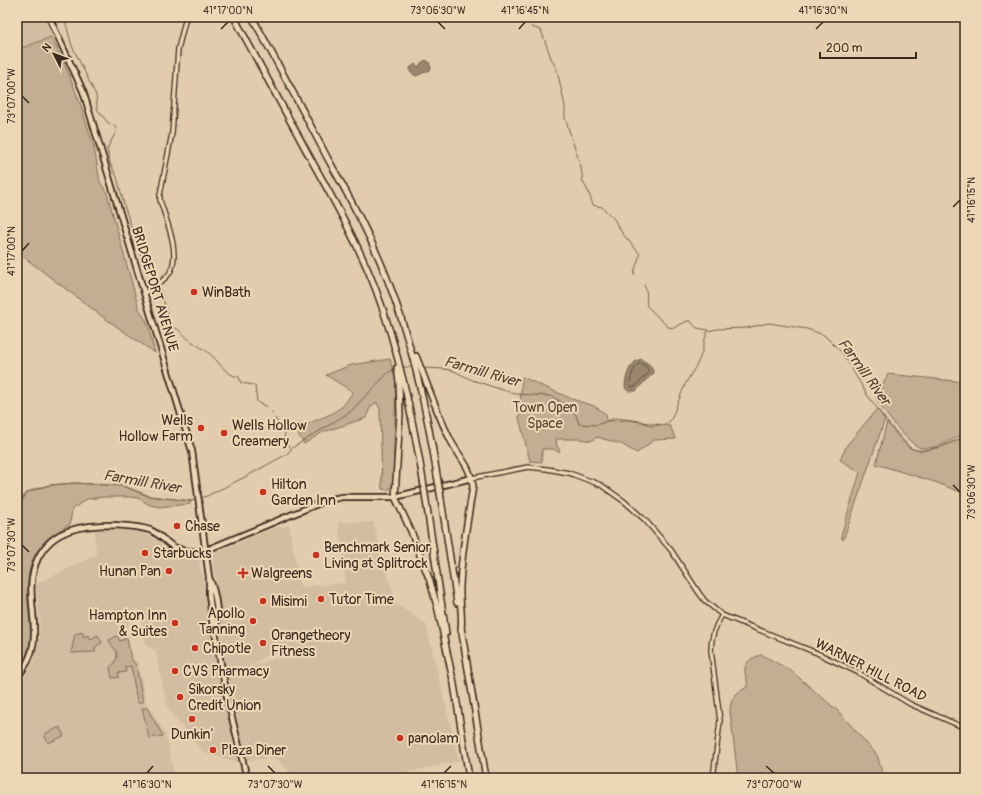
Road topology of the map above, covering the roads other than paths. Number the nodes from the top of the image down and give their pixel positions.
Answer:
1 (49, 17) edge
2 (186, 17) edge
3 (234, 17) edge
4 (252, 17) edge
5 (145, 293) junction
6 (408, 337) junction
7 (401, 380) junction
8 (472, 478) junction
9 (396, 497) junction
10 (204, 551) junction
11 (722, 615) junction
12 (462, 630) junction
13 (17, 677) edge
14 (453, 680) junction
15 (965, 728) edge
16 (247, 778) edge
17 (469, 778) edge
18 (486, 778) edge
19 (713, 778) edge

1 - 5 main road, BRIDGEPORT AVENUE
2 - 5 street
3 - 7 highway
4 - 6 highway
5 - 10 main road, BRIDGEPORT AVENUE
6 - 8 highway
6 - 12 highway, bridge
7 - 9 highway
7 - 14 highway, bridge
8 - 9 main road
8 - 11 street, WARNER HILL ROAD
8 - 12 highway
9 - 10 main road
9 - 14 highway
10 - 13 main road
10 - 16 main road, BRIDGEPORT AVENUE
11 - 15 street, WARNER HILL ROAD
11 - 19 street
12 - 18 highway
14 - 17 highway

